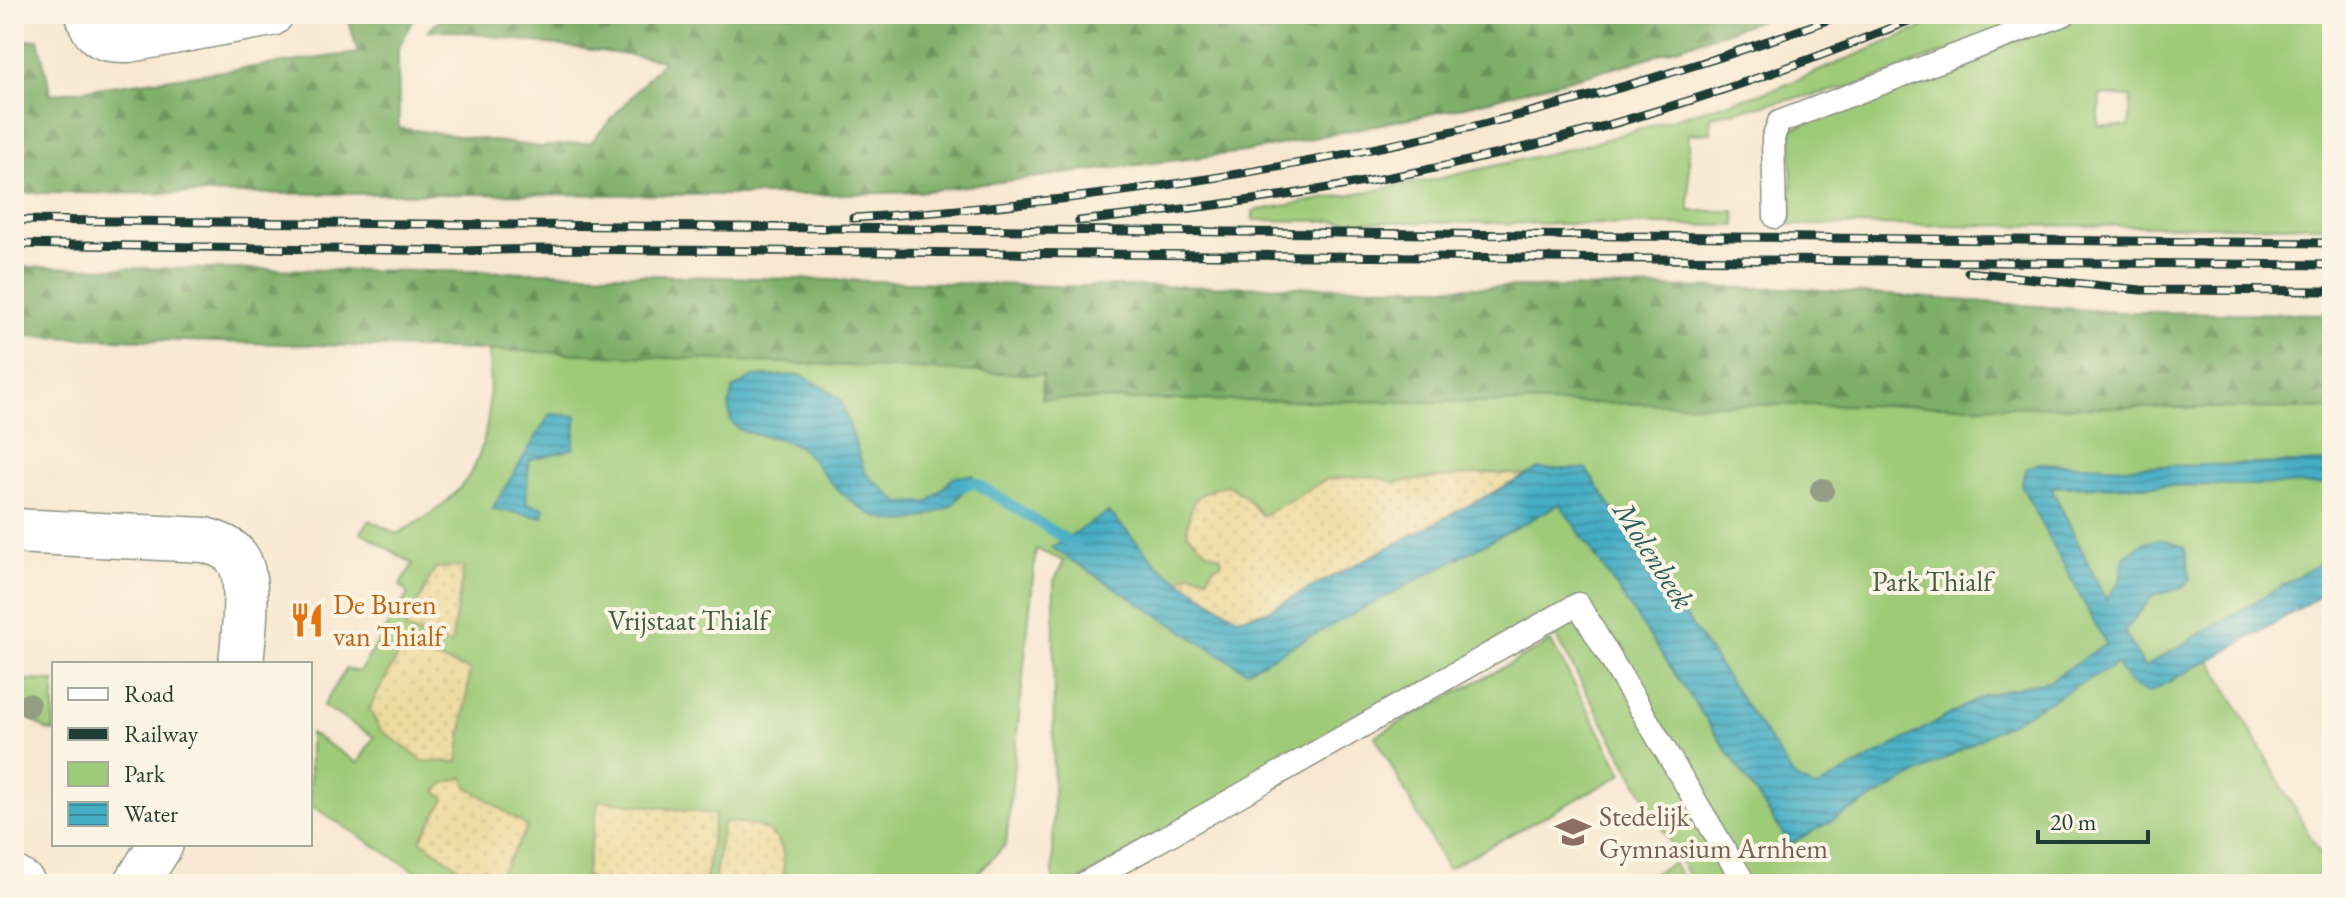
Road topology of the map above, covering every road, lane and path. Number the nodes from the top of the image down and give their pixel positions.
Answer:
1 (88, 14) edge
2 (271, 14) edge
3 (2065, 14) edge
4 (1775, 217) dead end
5 (14, 531) edge
6 (241, 662) edge
7 (160, 846) edge
8 (14, 878) edge
9 (23, 884) edge
10 (136, 884) edge
11 (1083, 884) edge
12 (1745, 884) edge

1 - 2 street
3 - 4 lane
5 - 6 street
7 - 10 street
8 - 9 street
11 - 12 lane

